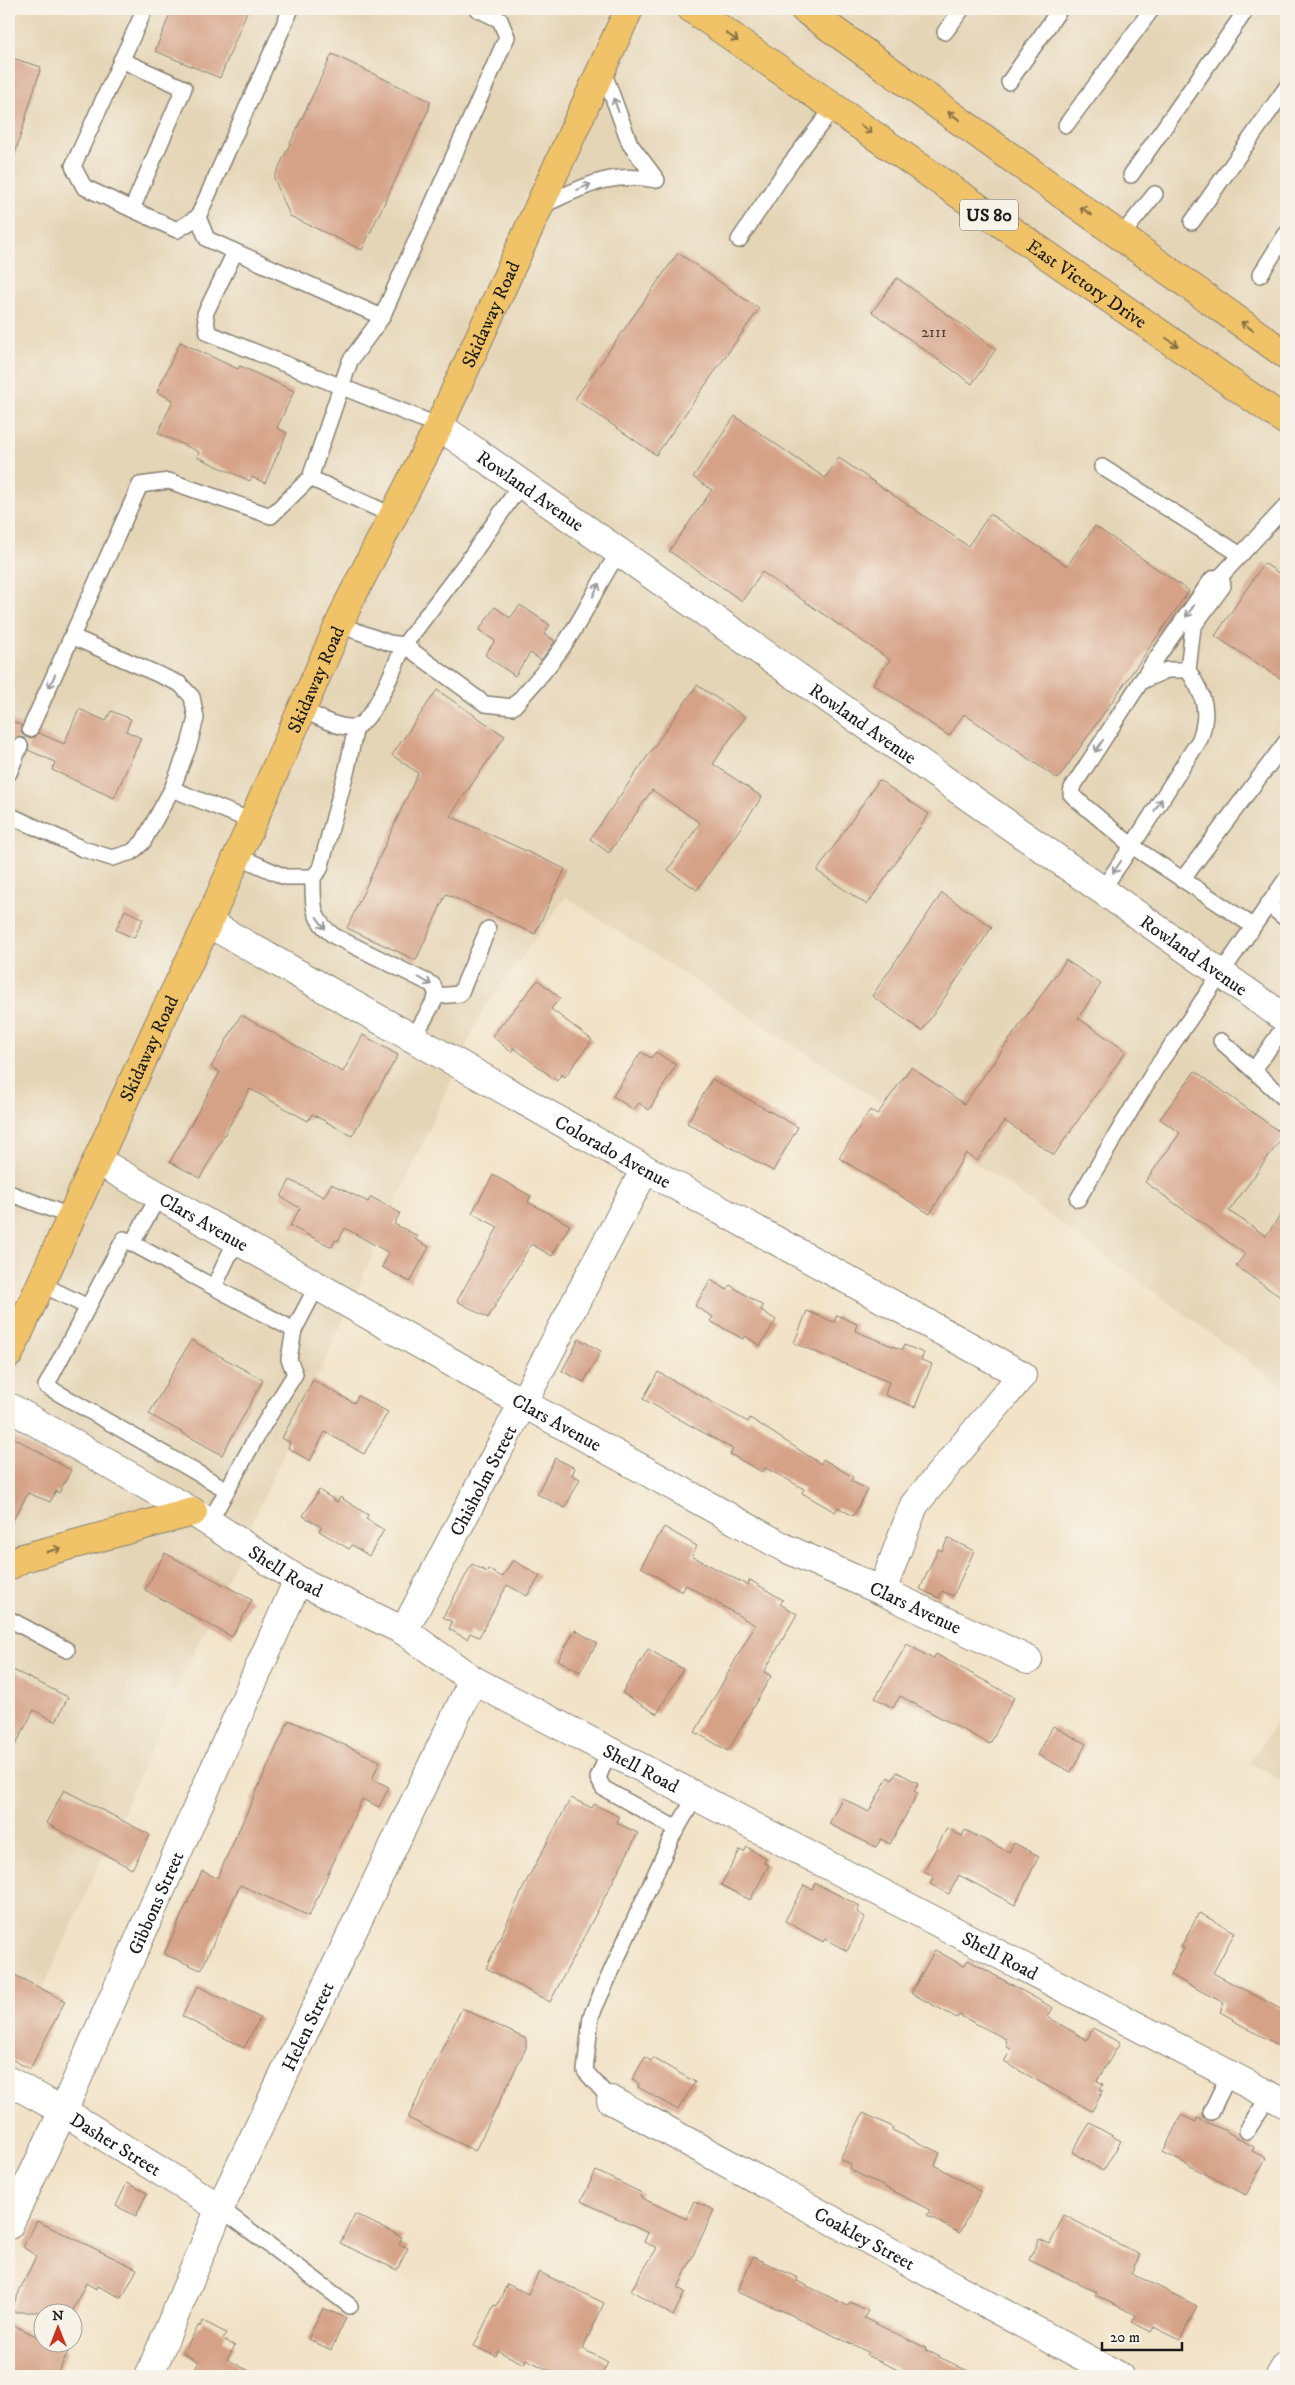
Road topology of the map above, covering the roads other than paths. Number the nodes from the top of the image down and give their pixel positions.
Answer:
1 (144, 9) edge
2 (291, 9) edge
3 (477, 9) edge
4 (629, 9) edge
5 (692, 9) edge
6 (804, 9) edge
7 (962, 9) edge
8 (1060, 9) edge
9 (1152, 9) edge
10 (1244, 14) dead end
11 (945, 32) dead end
12 (121, 60) junction
13 (602, 68) junction
14 (1009, 82) dead end
15 (1286, 88) edge
16 (834, 107) junction
17 (1066, 125) dead end
18 (1131, 175) dead end
19 (1155, 194) dead end
20 (539, 207) junction
21 (132, 209) junction
22 (198, 217) junction
23 (1192, 222) dead end
24 (1286, 234) edge
25 (1121, 236) junction
26 (739, 240) dead end
27 (234, 252) junction
28 (1260, 274) dead end
29 (382, 317) junction
30 (1286, 355) edge
31 (341, 388) junction
32 (1286, 421) edge
33 (439, 426) junction
34 (1102, 467) dead end
35 (310, 478) junction
36 (522, 483) junction
37 (1286, 506) edge
38 (394, 516) junction
39 (620, 551) junction
40 (1241, 555) junction
41 (1222, 576) junction
42 (340, 625) junction
43 (73, 637) junction
44 (404, 645) junction
45 (1188, 670) junction
46 (1140, 682) junction
47 (302, 710) junction
48 (356, 727) junction
49 (30, 729) dead end
50 (1286, 742) edge
51 (20, 746) dead end
52 (9, 773) edge
53 (172, 789) junction
54 (9, 815) edge
55 (254, 822) junction
56 (1132, 846) junction
57 (238, 856) junction
58 (313, 877) junction
59 (1286, 879) edge
60 (1182, 880) junction
61 (1102, 890) junction
62 (1268, 904) junction
63 (1286, 919) edge
64 (208, 923) junction
65 (1253, 926) junction
66 (488, 929) dead end
67 (1220, 972) junction
68 (437, 996) junction
69 (1286, 1019) edge
70 (1286, 1024) edge
71 (413, 1039) junction
72 (1221, 1041) dead end
73 (1254, 1070) junction
74 (1286, 1100) edge
75 (98, 1161) junction
76 (645, 1169) junction
77 (9, 1193) edge
78 (159, 1196) junction
79 (1078, 1198) dead end
80 (72, 1217) junction
81 (236, 1240) junction
82 (132, 1243) junction
83 (41, 1284) junction
84 (317, 1286) junction
85 (214, 1287) junction
86 (88, 1307) junction
87 (16, 1318) edge
88 (294, 1330) junction
89 (9, 1354) edge
90 (523, 1403) junction
91 (9, 1407) edge
92 (227, 1490) junction
93 (201, 1518) junction
94 (9, 1566) edge
95 (298, 1580) junction
96 (882, 1591) junction
97 (9, 1619) edge
98 (404, 1631) junction
99 (66, 1650) dead end
100 (1028, 1660) dead end
101 (473, 1680) junction
102 (610, 1751) junction
103 (696, 1796) junction
104 (677, 1829) junction
105 (1229, 2075) junction
106 (9, 2081) edge
107 (611, 2100) joint
108 (1278, 2100) edge
109 (63, 2111) junction
110 (1211, 2112) dead end
111 (1247, 2131) dead end
112 (220, 2208) junction
113 (9, 2226) edge
114 (350, 2306) dead end
115 (1286, 2366) edge
116 (149, 2376) edge
117 (1120, 2376) edge
118 (1280, 2376) edge

1 - 12 lane
2 - 22 lane
3 - 29 lane
4 - 13 main road, Skidaway Road
5 -> 16 main road, East Victory Drive / US 80
25 -> 6 main road
7 - 11 lane
8 - 14 lane
9 - 17 lane
10 - 18 lane
12 - 21 lane
12 - 21 lane
13 - 20 main road, Skidaway Road
20 -> 13 lane
15 - 23 lane
16 - 26 lane
16 -> 32 main road, East Victory Drive / US 80
19 - 25 lane
20 - 33 main road, Skidaway Road
21 - 22 lane
22 - 27 lane
24 - 28 lane
30 -> 25 main road
27 - 29 lane
27 - 31 lane
29 - 31 lane
31 - 33 lane
31 - 35 lane
33 - 36 street, Rowland Avenue
33 - 38 main road, Skidaway Road
34 - 40 lane
35 - 38 lane
35 - 43 lane
36 - 39 street, Rowland Avenue
36 - 44 lane
37 - 40 lane
38 - 42 main road, Skidaway Road
44 -> 39 lane
39 - 61 street, Rowland Avenue
40 - 41 lane
41 - 45 lane
41 -> 46 lane
42 - 44 lane
42 - 47 main road, Skidaway Road
43 -> 49 lane
43 - 53 lane
44 - 48 lane
45 - 46 lane
56 -> 45 lane
46 -> 56 lane
47 - 48 lane
47 - 55 main road, Skidaway Road
48 - 58 lane
50 - 60 lane
51 - 52 lane
53 - 54 lane
53 - 55 lane
55 - 57 main road, Skidaway Road
56 - 60 lane
56 -> 61 lane
57 - 58 lane
57 - 64 main road, Skidaway Road
58 -> 68 lane
59 - 62 lane
60 - 65 lane
61 - 67 street, Rowland Avenue
62 - 63 lane
62 - 65 lane
64 - 71 street, Colorado Avenue
64 - 75 main road, Skidaway Road
65 - 67 lane
66 - 68 lane
67 - 69 street, Rowland Avenue
67 - 79 lane
68 - 71 lane
70 - 73 lane
71 - 76 street, Colorado Avenue
72 - 73 lane
73 - 74 lane
75 - 78 street, Clars Avenue
75 - 80 main road, Skidaway Road
76 - 90 street, Chisholm Street
76 - 96 street, Colorado Avenue
77 - 80 lane
78 - 81 street, Clars Avenue
78 - 82 lane
80 - 83 main road, Skidaway Road
81 - 84 street, Clars Avenue
81 - 85 lane
82 - 85 lane
82 - 86 lane
83 - 86 lane
83 - 87 main road, Skidaway Road
84 - 88 lane
84 - 90 street, Clars Avenue
85 - 88 lane
86 - 92 lane
87 - 89 main road, Skidaway Road
88 - 92 lane
90 - 96 street, Clars Avenue
90 - 98 street, Chisholm Street
91 - 93 street, Shell Road
92 - 93 lane
94 -> 93 main road
93 - 95 street, Shell Road
95 - 98 street, Shell Road
95 - 109 street, Gibbons Street
96 - 100 street, Clars Avenue
97 - 99 lane
98 - 101 street, Shell Road
101 - 102 street, Shell Road
101 - 112 street, Helen Street
102 - 103 street, Shell Road
102 - 104 lane
103 - 104 lane
103 - 105 street, Shell Road
104 - 107 lane
105 - 108 street, Shell Road
105 - 110 lane
106 - 109 street, Dasher Street
107 - 117 street, Coakley Street
108 - 111 lane
109 - 112 street, Dasher Street
109 - 113 street, Gibbons Street
112 - 114 lane
112 - 116 street, Helen Street
115 - 118 street

